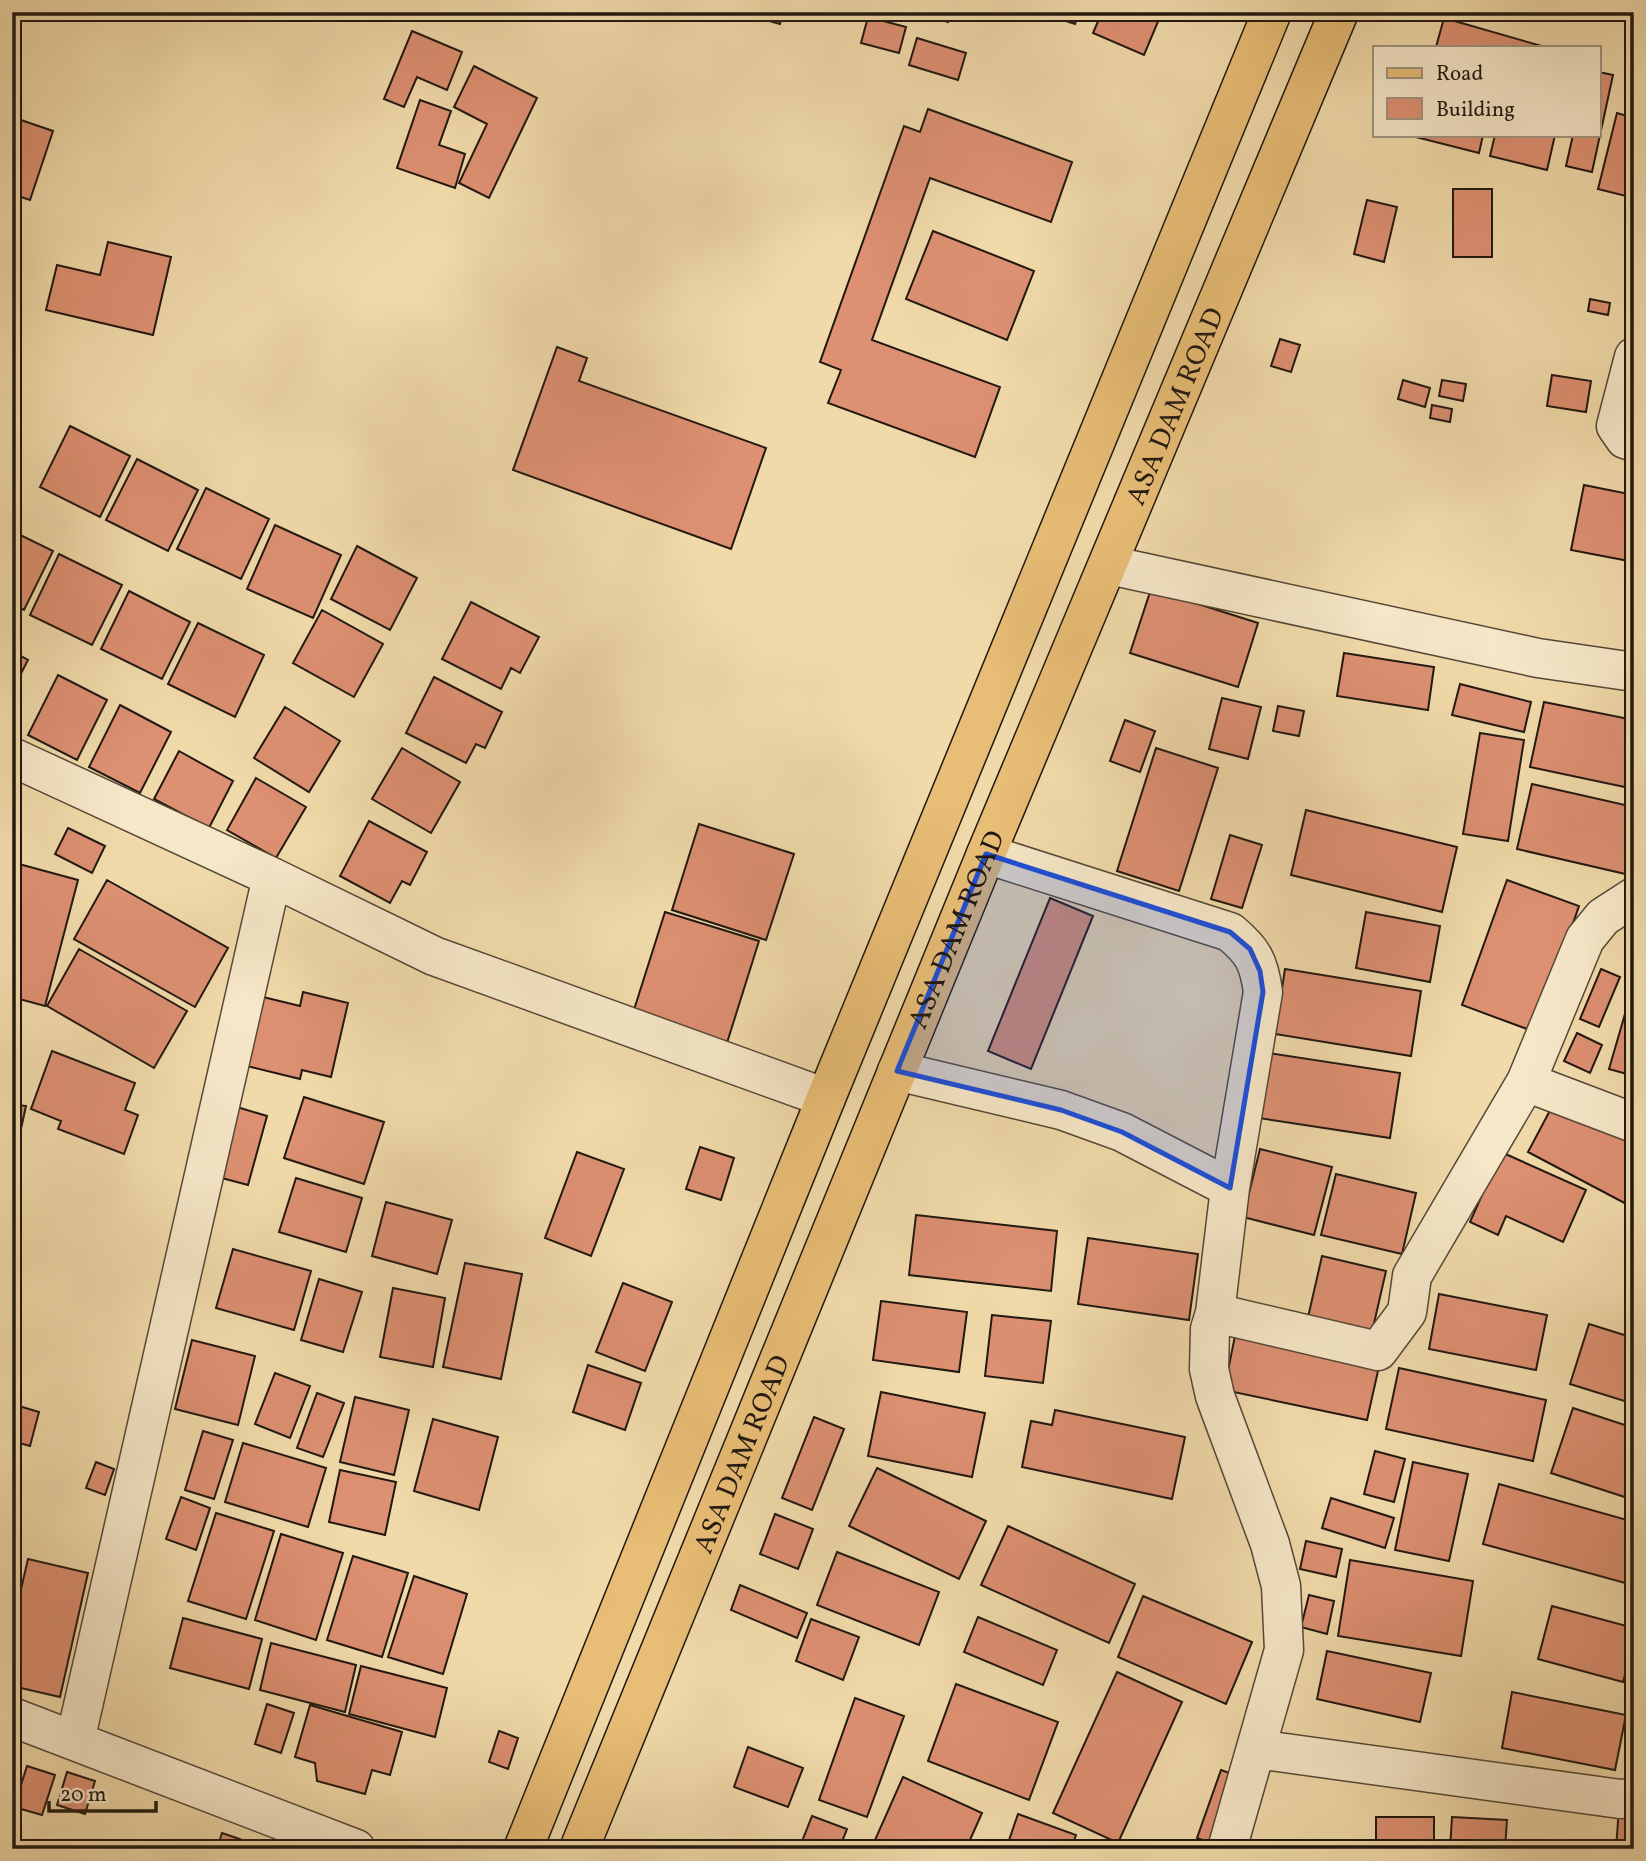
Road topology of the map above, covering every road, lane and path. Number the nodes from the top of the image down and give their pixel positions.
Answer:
1 (1272, 12) edge
2 (1339, 12) edge
3 (1634, 357) edge
4 (1634, 442) edge
5 (1109, 565) junction
6 (1634, 672) edge
7 (12, 757) edge
8 (986, 854) junction
9 (272, 877) junction
10 (1634, 897) edge
11 (897, 1070) junction
12 (1526, 1082) junction
13 (826, 1098) junction
14 (1634, 1123) edge
15 (1230, 1188) junction
16 (1215, 1313) junction
17 (12, 1717) edge
18 (75, 1741) junction
19 (1256, 1749) junction
20 (1634, 1798) edge
21 (356, 1849) edge
22 (523, 1849) edge
23 (579, 1849) edge
24 (1227, 1849) edge

1 - 13 main road, ASA DAM ROAD
2 - 5 main road, ASA DAM ROAD
3 - 4 street
5 - 6 street
5 - 8 main road, ASA DAM ROAD
7 - 9 street
8 - 11 main road, ASA DAM ROAD
8 - 15 street
9 - 13 street
9 - 18 street
10 - 12 street
11 - 15 street
11 - 23 main road, ASA DAM ROAD
12 - 14 street
12 - 16 street
13 - 22 main road, ASA DAM ROAD
15 - 16 street
16 - 19 street
17 - 18 street
18 - 21 street
19 - 20 street
19 - 24 street

